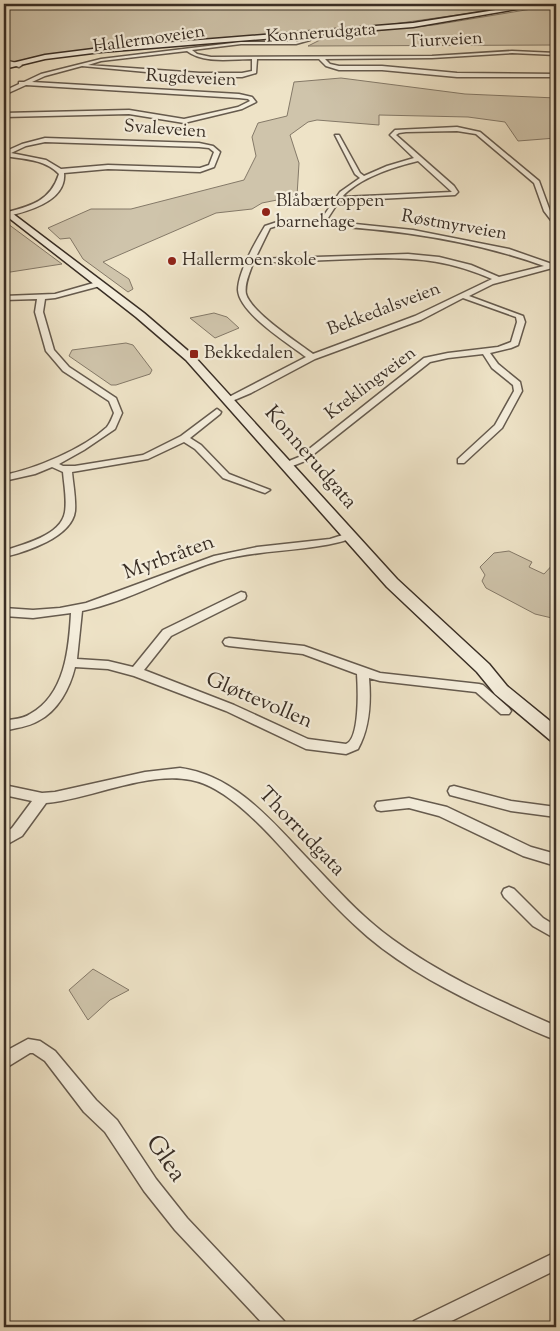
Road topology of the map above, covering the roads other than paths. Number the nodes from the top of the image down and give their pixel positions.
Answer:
1 (543, 4) edge
2 (307, 36) junction
3 (188, 49) junction
4 (556, 54) edge
5 (320, 57) junction
6 (254, 58) junction
7 (4, 61) edge
8 (17, 64) junction
9 (80, 64) junction
10 (4, 68) edge
11 (556, 76) edge
12 (22, 84) junction
13 (4, 92) edge
14 (4, 115) edge
15 (337, 136) dead end
16 (5, 154) edge
17 (418, 159) junction
18 (60, 171) junction
19 (365, 179) junction
20 (338, 199) junction
21 (5, 214) edge
22 (322, 223) junction
23 (556, 223) edge
24 (252, 261) junction
25 (553, 265) edge
26 (497, 279) junction
27 (97, 284) junction
28 (463, 296) junction
29 (4, 298) edge
30 (42, 298) junction
31 (484, 350) junction
32 (312, 356) junction
33 (228, 399) junction
34 (217, 412) dead end
35 (184, 438) junction
36 (461, 461) dead end
37 (53, 464) junction
38 (287, 465) junction
39 (67, 469) junction
40 (4, 478) edge
41 (265, 490) dead end
42 (349, 536) junction
43 (4, 554) edge
44 (242, 596) dead end
45 (77, 610) junction
46 (4, 612) edge
47 (229, 642) dead end
48 (69, 662) junction
49 (483, 668) junction
50 (136, 672) junction
51 (363, 672) junction
52 (505, 711) dead end
53 (556, 723) edge
54 (4, 726) edge
55 (556, 736) edge
56 (4, 790) edge
57 (454, 791) dead end
58 (42, 798) junction
59 (381, 806) dead end
60 (556, 812) edge
61 (4, 841) edge
62 (556, 860) edge
63 (509, 893) dead end
64 (556, 933) edge
65 (556, 1033) edge
66 (4, 1061) edge
67 (556, 1261) edge
68 (278, 1327) edge
69 (420, 1327) edge

1 - 2 main road, Konnerudgata
2 - 3 street, Hallermoveien
2 - 8 main road, Konnerudgata
3 - 6 street, Tiurveien
3 - 9 street, Hallermoveien
4 - 5 street, Tiurveien
5 - 6 street, Tiurveien
5 - 11 street
6 - 9 street
7 - 8 street
8 - 10 main road, Konnerudgata
9 - 12 street, Hallermoveien
12 - 13 street, Hallermoveien
12 - 14 street, Rugdeveien
15 - 19 street
16 - 18 street
16 - 18 street, Svaleveien
17 - 19 street
17 - 20 street
17 - 23 street
18 - 21 street
19 - 20 street
20 - 22 street
21 - 27 main road, Konnerudgata
22 - 24 street, Røstmyrveien
22 - 25 street, Røstmyrveien
24 - 26 street
24 - 32 street
25 - 26 street, Bekkedalsveien
26 - 28 street, Bekkedalsveien
27 - 30 street
27 - 33 main road, Konnerudgata
28 - 31 street, Kreklingveien
28 - 32 street, Bekkedalsveien
29 - 30 street
30 - 37 street
31 - 36 street
31 - 38 street, Kreklingveien
32 - 33 street, Bekkedalsveien
33 - 38 main road, Konnerudgata
34 - 35 street
35 - 39 street
35 - 41 street
37 - 39 street
37 - 40 street
38 - 42 main road, Konnerudgata
39 - 43 street
42 - 45 street, Myrbråten
42 - 49 main road, Konnerudgata
44 - 50 street
45 - 46 street, Myrbråten
45 - 48 street
47 - 51 street, Gløttevollen
48 - 50 street, Gløttevollen
48 - 54 street
49 - 53 main road, Konnerudgata
49 - 55 main road, Konnerudgata
50 - 51 street, Gløttevollen
51 - 52 street, Gløttevollen
56 - 58 street, Thorrudgata
57 - 60 street
58 - 61 street
58 - 65 street, Thorrudgata
59 - 62 street
63 - 64 street
66 - 68 street, Glea
67 - 69 street

